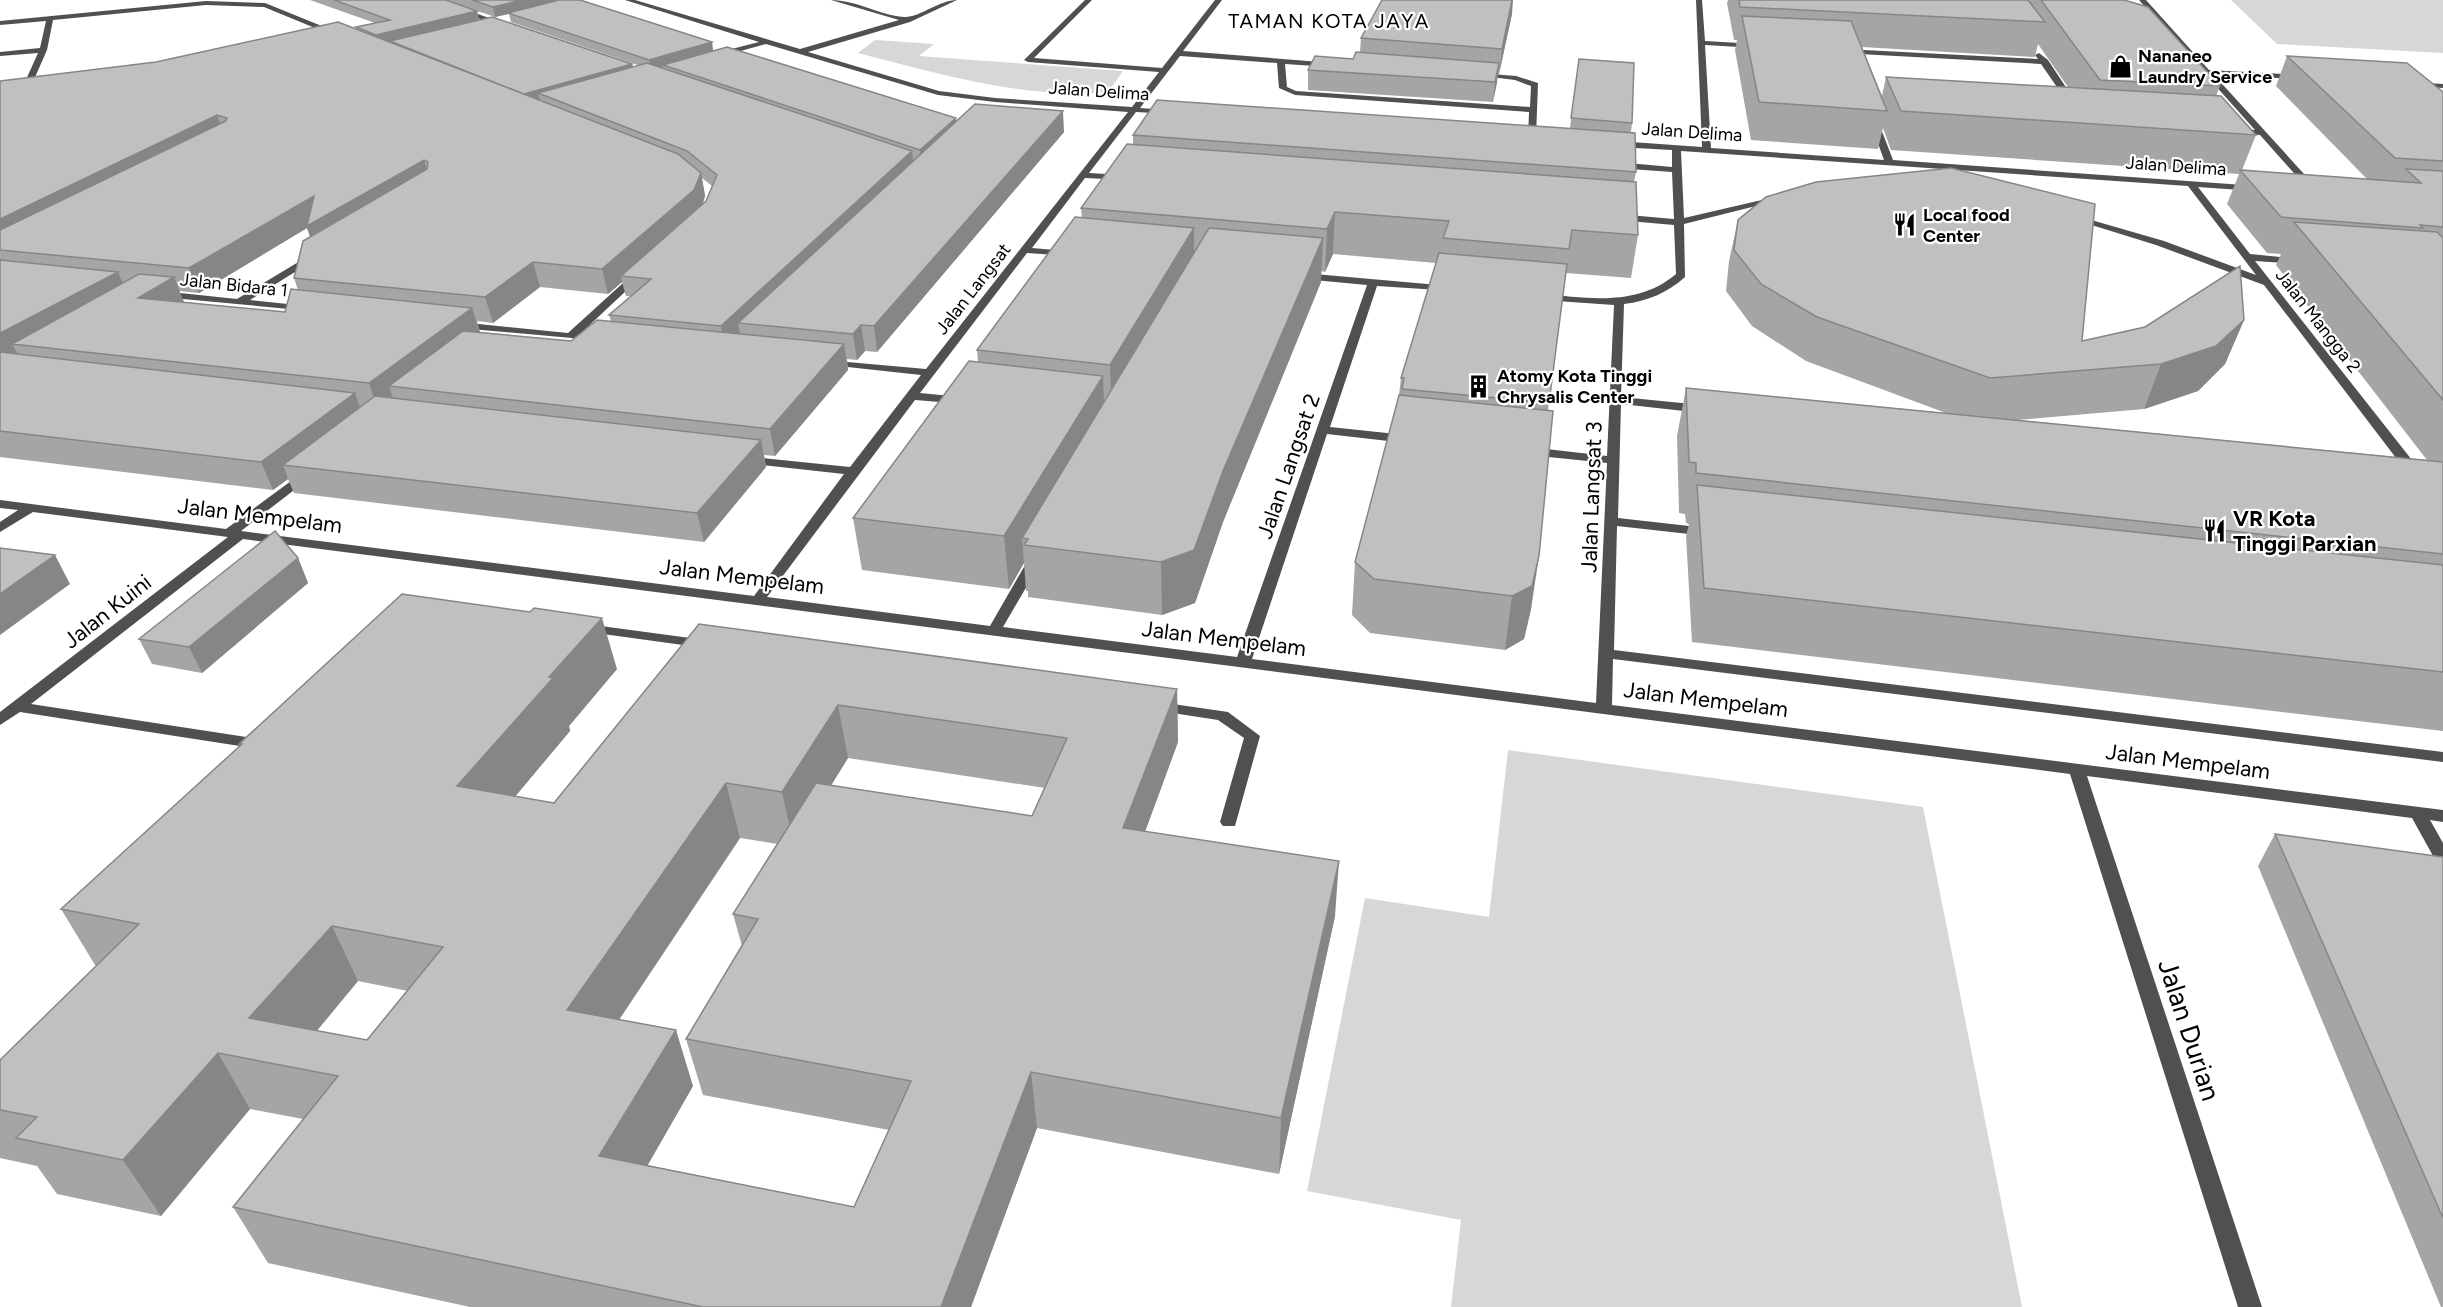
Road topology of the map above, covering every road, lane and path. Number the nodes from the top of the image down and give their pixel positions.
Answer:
1 (431, 0) edge
2 (628, 0) edge
3 (834, 0) edge
4 (954, 0) edge
5 (1089, 0) edge
6 (1219, 0) edge
7 (1699, 0) edge
8 (2142, 0) edge
9 (50, 18) junction
10 (507, 19) edge
11 (907, 20) junction
12 (495, 22) junction
13 (0, 23) edge
14 (2154, 24) edge
15 (484, 25) edge
16 (2165, 25) junction
17 (518, 29) edge
18 (338, 34) junction
19 (326, 37) edge
20 (349, 38) edge
21 (765, 42) junction
22 (1700, 43) junction
23 (2032, 44) edge
24 (1768, 46) edge
25 (43, 50) junction
26 (1837, 50) edge
27 (1848, 51) junction
28 (799, 52) junction
29 (1176, 53) junction
30 (0, 54) edge
31 (708, 58) edge
32 (1852, 61) edge
33 (1281, 62) junction
34 (2044, 62) junction
35 (1340, 66) edge
36 (1164, 70) junction
37 (2208, 72) junction
38 (1469, 75) edge
39 (2302, 78) edge
40 (40, 83) edge
41 (28, 84) junction
42 (2408, 84) edge
43 (19, 86) edge
44 (2443, 86) edge
45 (1869, 108) edge
46 (1133, 110) junction
47 (1533, 110) junction
48 (2078, 112) edge
49 (1180, 113) edge
50 (2226, 130) edge
51 (2262, 133) junction
52 (1520, 137) edge
53 (1532, 138) junction
54 (1543, 138) edge
55 (1609, 143) edge
56 (1676, 148) junction
57 (1707, 150) junction
58 (1889, 162) junction
59 (1604, 164) edge
60 (1676, 170) junction
61 (1083, 175) junction
62 (1131, 178) edge
63 (2190, 183) junction
64 (2270, 189) edge
65 (2305, 191) edge
66 (1794, 197) edge
67 (1607, 216) edge
68 (2068, 216) edge
69 (1678, 222) junction
70 (1025, 250) junction
71 (319, 254) edge
72 (1082, 255) edge
73 (2247, 257) junction
74 (2306, 261) edge
75 (646, 268) edge
76 (1294, 275) edge
77 (1373, 282) junction
78 (2267, 283) junction
79 (1467, 290) edge
80 (149, 292) edge
81 (1525, 295) edge
82 (239, 302) junction
83 (1619, 303) junction
84 (321, 310) edge
85 (450, 324) edge
86 (497, 328) junction
87 (571, 336) junction
88 (593, 338) edge
89 (479, 342) edge
90 (812, 361) edge
91 (931, 373) junction
92 (913, 396) junction
93 (1616, 400) junction
94 (970, 402) edge
95 (1710, 410) edge
96 (1323, 430) junction
97 (1416, 440) edge
98 (1520, 450) edge
99 (735, 458) edge
100 (1613, 460) junction
101 (318, 465) edge
102 (853, 471) junction
103 (2396, 477) edge
104 (0, 504) edge
105 (30, 508) junction
106 (1611, 522) junction
107 (0, 528) edge
108 (234, 534) junction
109 (1718, 534) edge
110 (1041, 550) edge
111 (757, 601) junction
112 (568, 625) edge
113 (994, 631) junction
114 (723, 647) edge
115 (1607, 654) junction
116 (1243, 663) junction
117 (1138, 704) edge
118 (17, 707) junction
119 (1604, 709) junction
120 (0, 720) edge
121 (277, 741) edge
122 (2443, 757) edge
123 (2077, 770) junction
124 (2418, 813) junction
125 (2443, 816) edge
126 (1229, 822) dead end
127 (2443, 859) edge
128 (2250, 1307) edge

1 - 12 street
2 - 21 street, Jalan Delima
3 - 11 street
4 - 11 street
5 - 36 street
6 - 29 street, Jalan Langsat
7 - 22 street
8 - 16 street
9 - 13 street
9 - 18 street
9 - 25 street
10 - 12 street
11 - 28 street
12 - 15 street
12 - 17 street
14 - 16 street
16 - 37 street
18 - 19 street
18 - 20 street
21 - 28 street, Jalan Delima
21 - 31 street
22 - 24 street
22 - 57 street
23 - 34 street
25 - 30 street
25 - 41 street
26 - 27 street
27 - 32 street
27 - 34 street
28 - 46 street, Jalan Delima
29 - 33 street
29 - 36 street, Jalan Langsat
33 - 35 street
33 - 47 street
34 - 48 street
36 - 46 street, Jalan Langsat
37 - 39 street
37 - 51 street
38 - 47 street
40 - 41 street
41 - 43 street
42 - 44 street
45 - 58 street
46 - 49 street, Jalan Delima
46 - 61 street, Jalan Langsat
47 - 53 street
50 - 51 street
51 - 65 street
52 - 53 street
53 - 54 street
55 - 56 street, Jalan Delima
56 - 57 street, Jalan Delima
56 - 60 street
57 - 58 street, Jalan Delima
58 - 63 street, Jalan Delima
59 - 60 street, Jalan Delima
60 - 69 street
61 - 62 street
61 - 70 street, Jalan Langsat
63 - 64 street, Jalan Delima
63 - 73 street, Jalan Mangga 2
66 - 69 street
67 - 69 street
68 - 78 street
69 - 83 street
70 - 72 street
70 - 91 street, Jalan Langsat
71 - 82 street
73 - 74 street
73 - 78 street, Jalan Mangga 2
75 - 87 street
76 - 77 street
77 - 79 street
77 - 96 street, Jalan Langsat 2
78 - 103 street, Jalan Mangga 2
80 - 82 street, Jalan Bidara 1
81 - 83 street
82 - 84 street, Jalan Bidara 1
83 - 93 street, Jalan Langsat 3
85 - 86 street
86 - 87 street
86 - 89 street
87 - 88 street
90 - 91 street
91 - 92 street, Jalan Langsat
92 - 94 street
92 - 102 street, Jalan Langsat
93 - 95 street
93 - 100 street, Jalan Langsat 3
96 - 97 street
96 - 116 street, Jalan Langsat 2
98 - 100 street
99 - 102 street
100 - 106 street, Jalan Langsat 3
101 - 108 street, Jalan Kuini
102 - 111 street, Jalan Langsat
104 - 105 street, Jalan Mempelam
105 - 107 street
105 - 108 street, Jalan Mempelam
106 - 109 street
106 - 115 street, Jalan Langsat 3
108 - 111 street, Jalan Mempelam
108 - 118 street, Jalan Kuini
110 - 113 street
111 - 113 street, Jalan Mempelam
112 - 114 street
113 - 116 street, Jalan Mempelam
115 - 119 street, Jalan Langsat 3
115 - 122 street, Jalan Mempelam
116 - 119 street, Jalan Mempelam
117 - 126 street
118 - 120 street, Jalan Kuini
118 - 121 street
119 - 123 street, Jalan Mempelam
123 - 124 street, Jalan Mempelam
123 - 128 street, Jalan Durian
124 - 125 street, Jalan Mempelam
124 - 127 street

